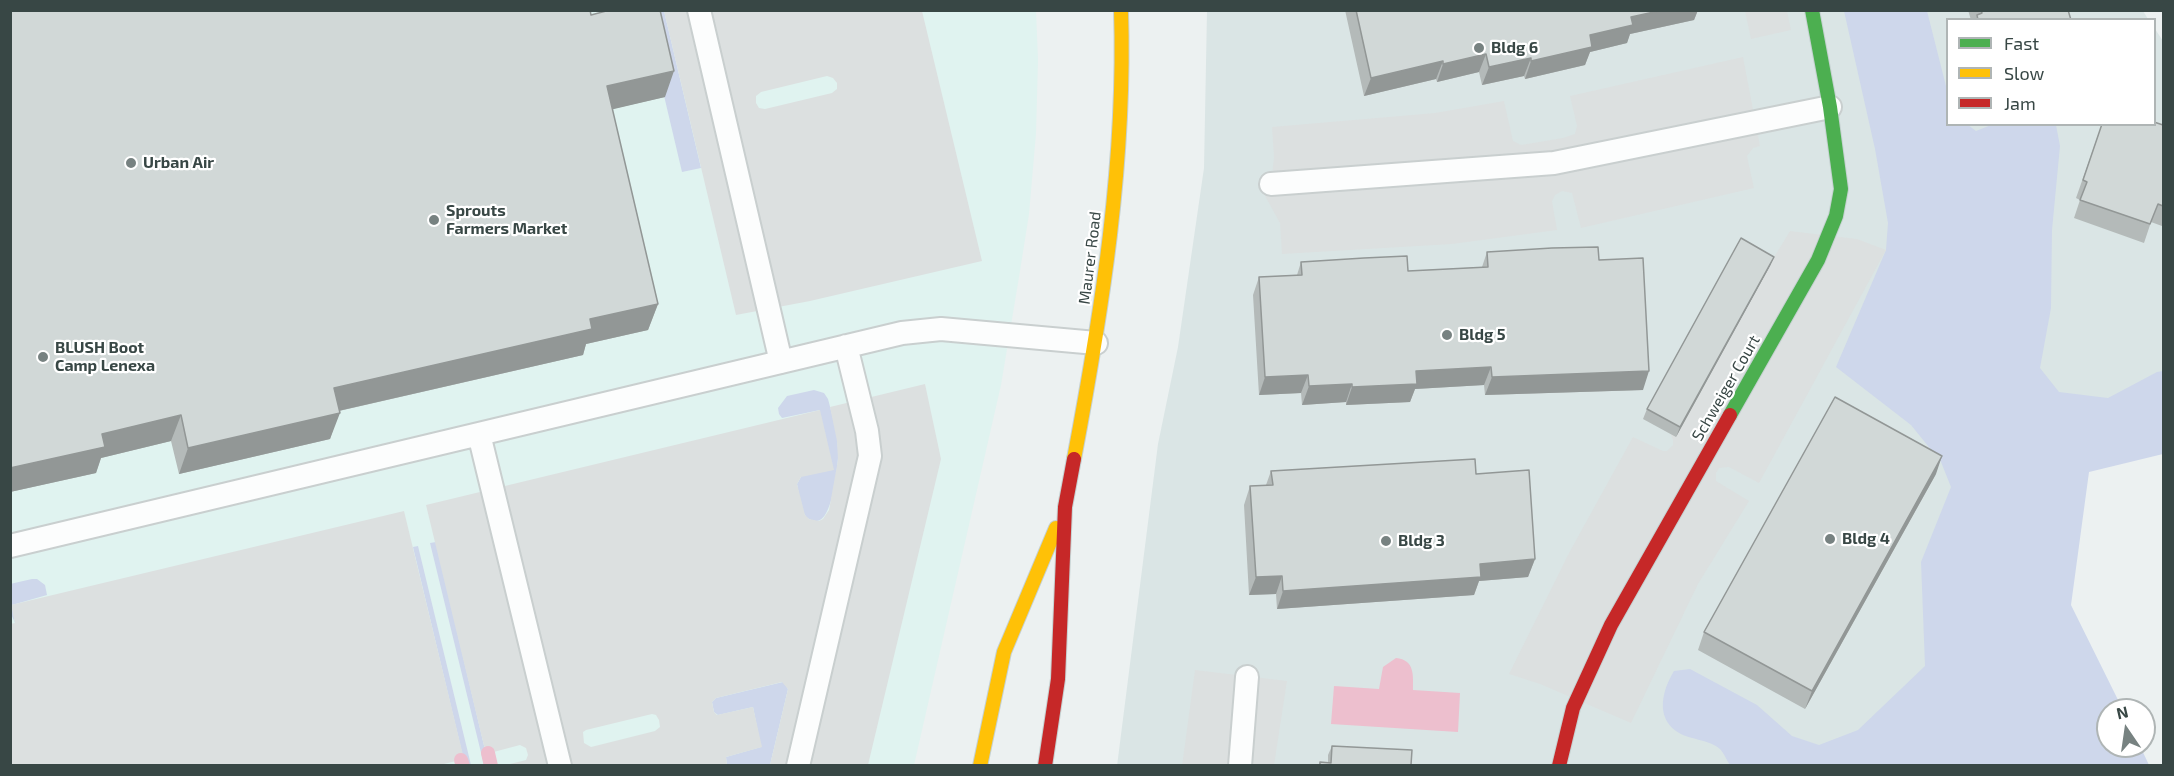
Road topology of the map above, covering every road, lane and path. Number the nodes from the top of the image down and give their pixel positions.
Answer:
1 (699, 10) edge
2 (1121, 10) edge
3 (1812, 10) edge
4 (1830, 107) junction
5 (1271, 184) dead end
6 (1096, 343) junction
7 (846, 346) junction
8 (781, 362) junction
9 (479, 434) junction
10 (1065, 507) junction
11 (10, 546) edge
12 (1247, 677) dead end
13 (560, 765) edge
14 (798, 765) edge
15 (980, 765) edge
16 (1045, 765) edge
17 (1240, 765) edge
18 (1559, 765) edge

1 - 8 lane
2 - 6 street, Maurer Road
3 - 4 street, Schweiger Court
4 - 5 lane
4 - 18 street, Schweiger Court
6 - 7 lane
6 - 10 street, Maurer Road
7 - 8 lane
7 - 14 lane
8 - 9 lane
9 - 11 lane
9 - 13 lane
10 - 15 street, Maurer Road
10 - 16 street, Maurer Road
12 - 17 lane

